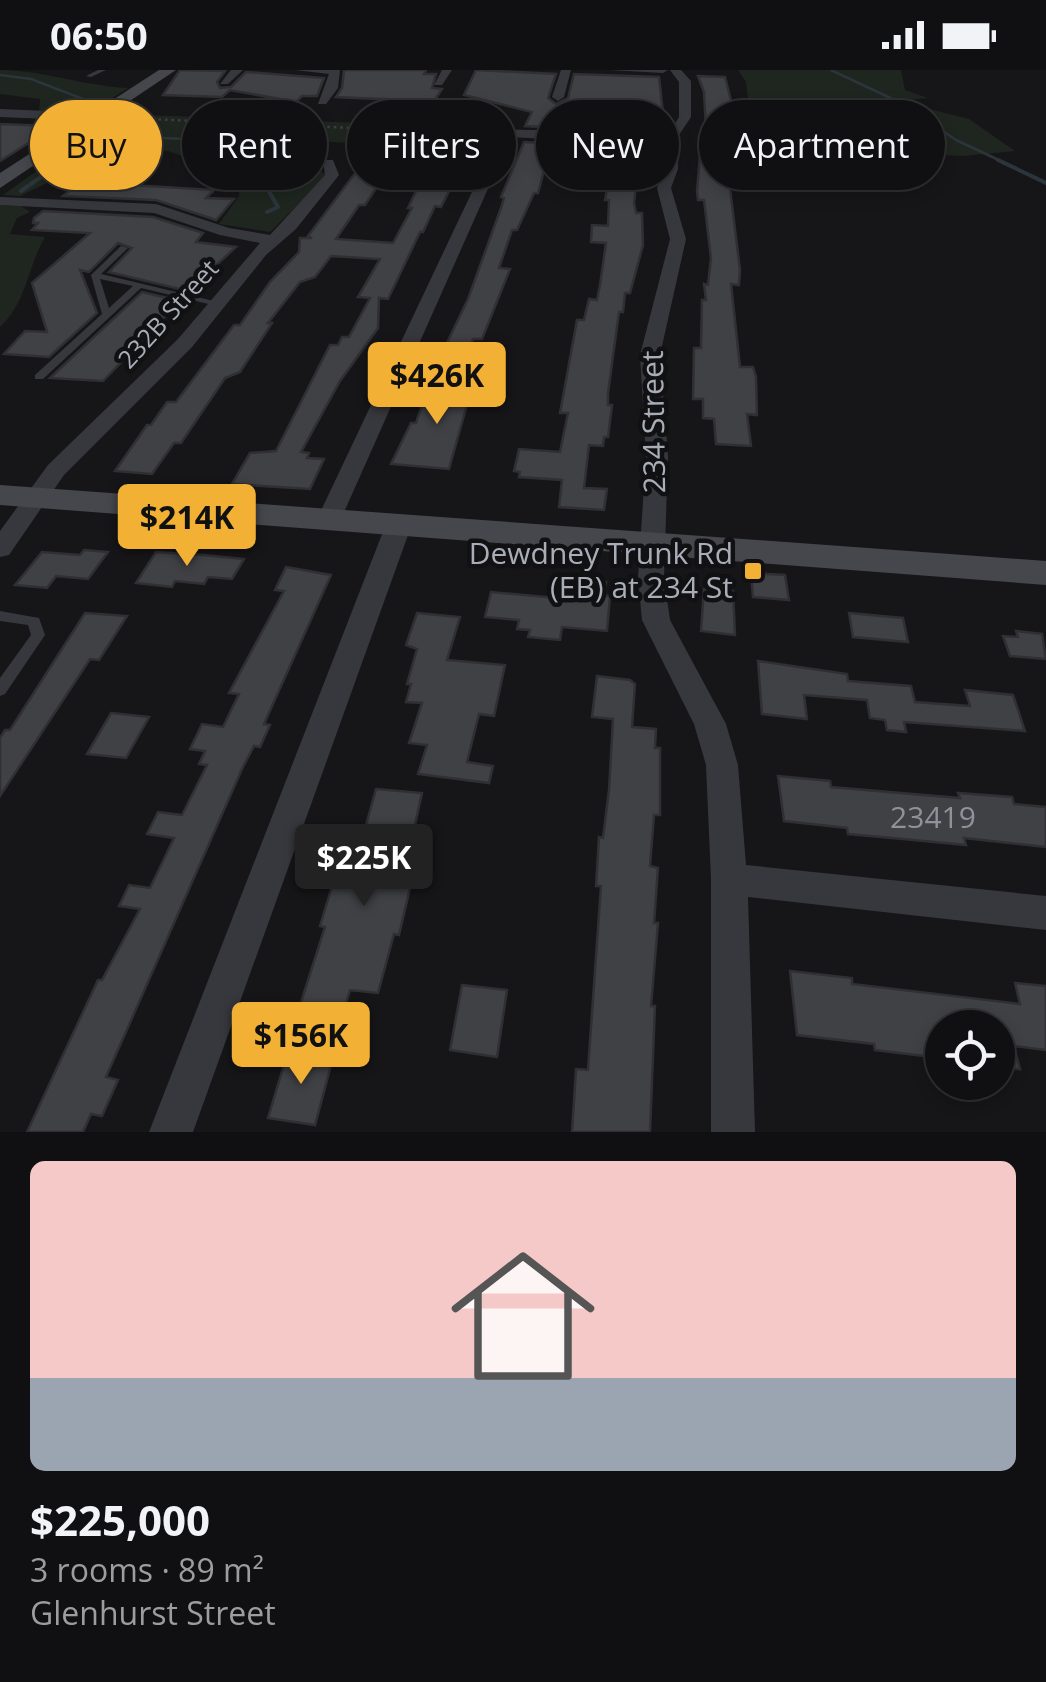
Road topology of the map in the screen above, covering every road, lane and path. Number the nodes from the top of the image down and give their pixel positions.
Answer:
1 (102, 70) edge
2 (170, 70) edge
3 (238, 70) edge
4 (300, 70) edge
5 (447, 70) edge
6 (566, 70) edge
7 (614, 70) edge
8 (663, 70) edge
9 (675, 70) edge
10 (335, 71) edge
11 (89, 76) dead end
12 (224, 82) dead end
13 (438, 83) dead end
14 (558, 97) dead end
15 (123, 100) edge
16 (323, 100) edge
17 (0, 113) edge
18 (30, 114) edge
19 (162, 120) edge
20 (347, 128) edge
21 (679, 129) edge
22 (30, 162) edge
23 (328, 163) dead end
24 (0, 182) edge
25 (480, 190) edge
26 (665, 190) edge
27 (0, 201) edge
28 (273, 240) junction
29 (124, 248) dead end
30 (94, 275) junction
31 (137, 287) junction
32 (218, 303) junction
33 (106, 312) junction
34 (39, 376) dead end
35 (0, 495) edge
36 (36, 498) junction
37 (330, 519) junction
38 (399, 524) junction
39 (654, 542) junction
40 (0, 549) edge
41 (1046, 573) edge
42 (0, 616) edge
43 (0, 690) edge
44 (729, 880) junction
45 (1046, 912) edge
46 (172, 1132) edge
47 (733, 1132) edge

1 - 11 lane
2 - 15 main road
3 - 12 street
4 - 10 street
5 - 13 street
6 - 14 street
7 - 8 street
9 - 21 street, 234 Street
10 - 16 street
17 - 18 street
19 - 20 path
22 - 24 main road
23 - 28 street, 232B Street
25 - 37 street
26 - 39 street, 234 Street
27 - 28 street
28 - 32 street, 232B Street
29 - 30 lane
30 - 31 lane
30 - 33 lane
31 - 32 lane
31 - 33 lane
32 - 36 street, 232B Street
33 - 34 lane
35 - 36 main road
36 - 37 main road
36 - 40 street, 232B Street
37 - 38 main road
38 - 39 main road
38 - 46 street
39 - 41 main road
39 - 44 street, 234 Street
42 - 43 lane
44 - 45 street
44 - 47 street, 234 Street

